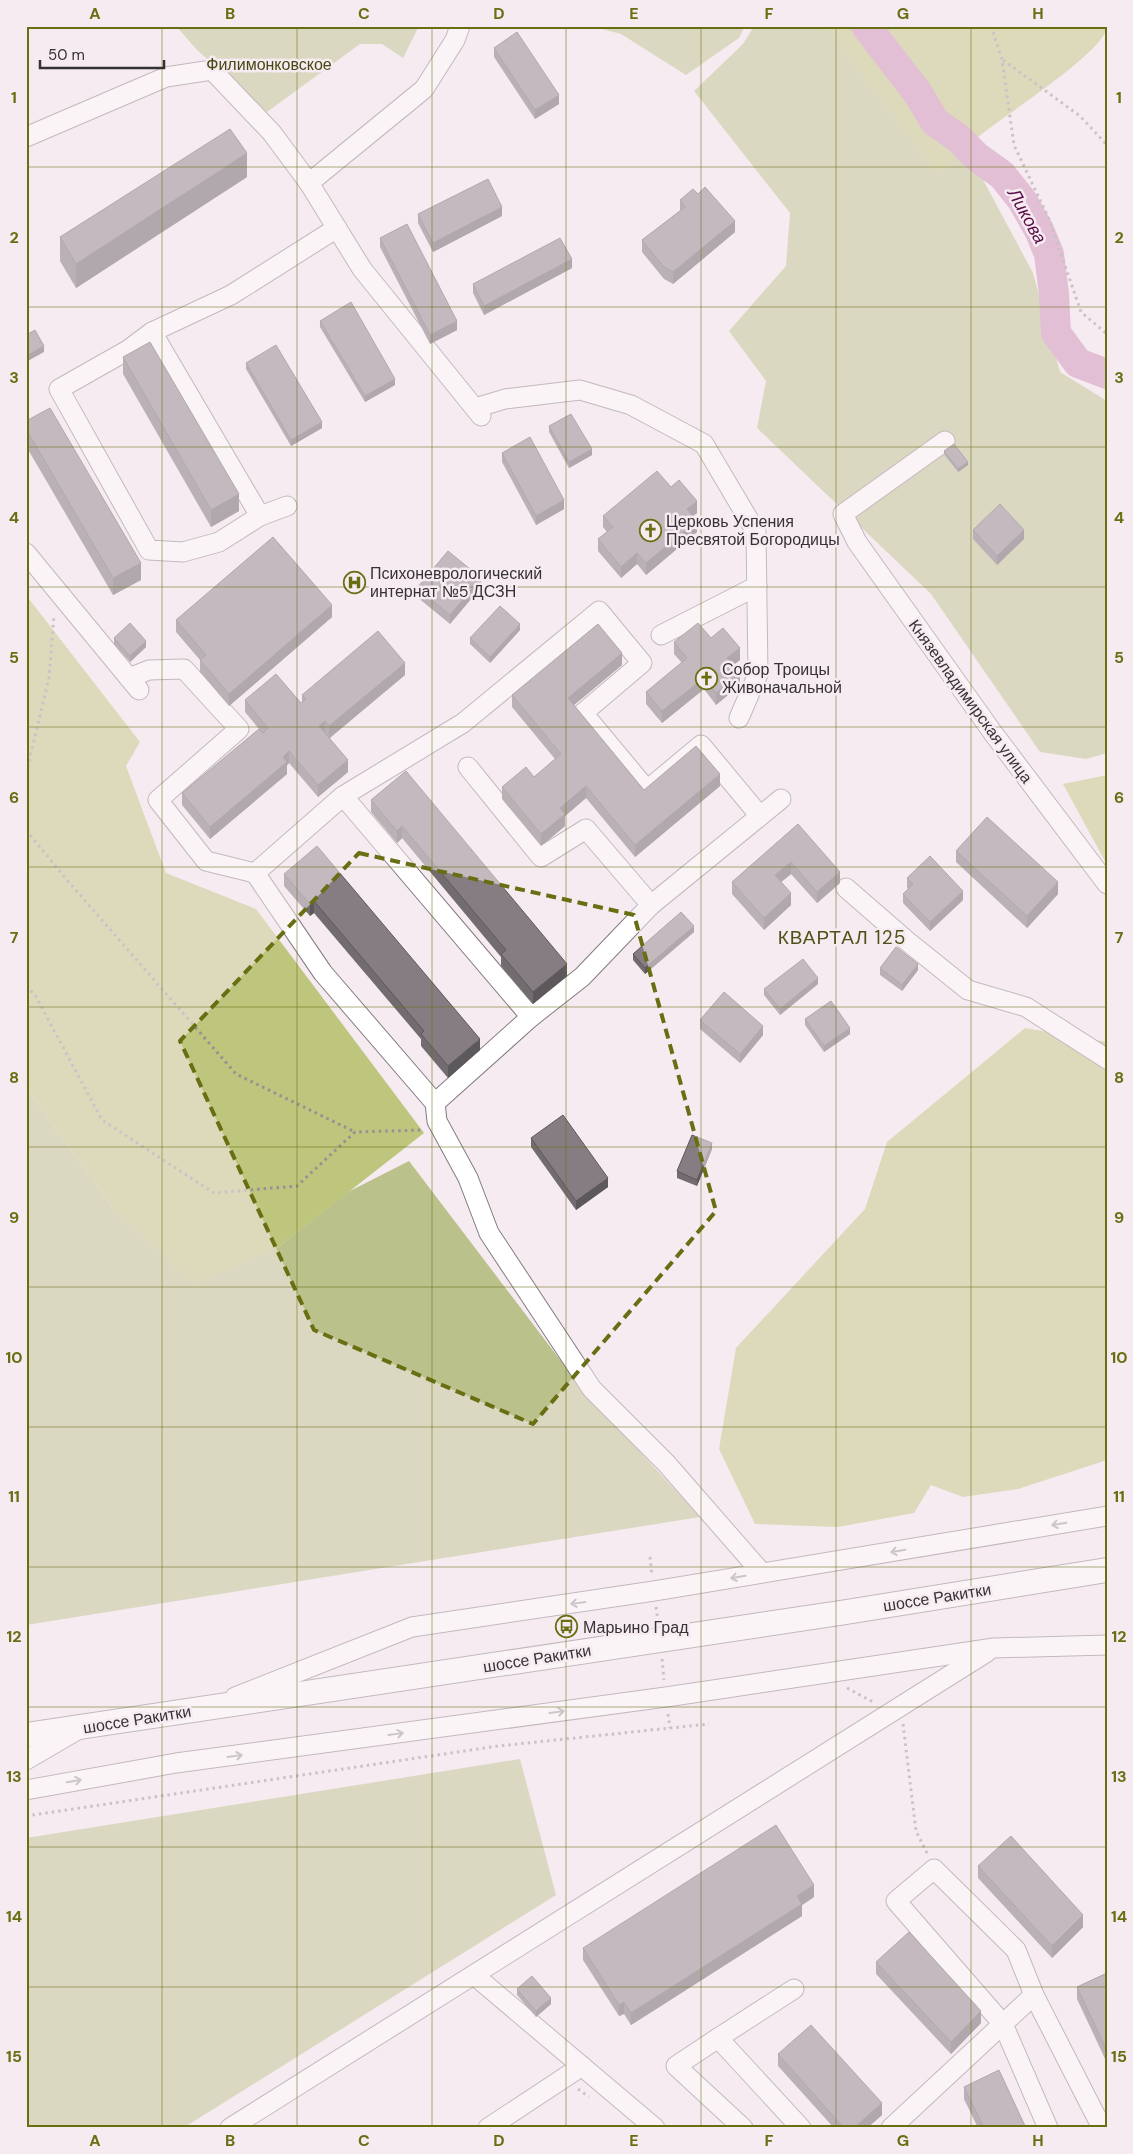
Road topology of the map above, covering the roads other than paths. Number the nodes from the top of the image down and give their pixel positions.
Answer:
1 (460, 26) edge
2 (26, 137) edge
3 (309, 183) junction
4 (337, 228) junction
5 (152, 332) junction
6 (945, 442) dead end
7 (287, 506) dead end
8 (260, 516) junction
9 (26, 553) edge
10 (757, 586) junction
11 (662, 635) dead end
12 (739, 718) dead end
13 (468, 767) dead end
14 (343, 796) junction
15 (781, 799) dead end
16 (760, 816) junction
17 (255, 873) junction
18 (1107, 884) edge
19 (846, 888) dead end
20 (651, 905) junction
21 (531, 1017) junction
22 (1107, 1059) edge
23 (435, 1103) junction
24 (1107, 1516) edge
25 (1107, 1570) edge
26 (762, 1573) junction
27 (1107, 1645) edge
28 (994, 1648) junction
29 (208, 1708) junction
30 (82, 1727) junction
31 (26, 1736) edge
32 (26, 1760) edge
33 (26, 1790) edge
34 (474, 1975) junction
35 (794, 1989) dead end
36 (1034, 1995) junction
37 (1003, 2024) junction
38 (718, 2038) junction
39 (582, 2066) junction
40 (230, 2128) edge
41 (488, 2128) edge
42 (655, 2128) edge
43 (743, 2128) edge
44 (801, 2128) edge
45 (891, 2128) edge
46 (1048, 2128) edge
47 (1102, 2128) edge

1 - 3 street
2 - 3 street
3 - 4 street
4 - 5 street
4 - 10 street
5 - 8 street
5 - 8 street
6 - 18 street, Князевладимирская улица
7 - 8 street
9 - 17 street
10 - 11 street
10 - 12 street
13 - 20 street
14 - 16 street
14 - 17 street
14 - 21 street
15 - 16 street
16 - 20 street
17 - 23 street
19 - 22 street
20 - 21 street
21 - 23 street
23 - 26 street
24 -> 26 street
25 - 29 main road, шоссе Ракитки
26 -> 29 street
27 - 28 street
33 -> 28 street
28 - 34 street
29 - 30 main road, шоссе Ракитки
30 - 31 main road, шоссе Ракитки
30 - 32 street
34 - 39 street
34 - 40 street
35 - 38 street
36 - 37 street
36 - 37 street
36 - 47 street
37 - 45 street
37 - 46 street
38 - 43 street
38 - 44 street
39 - 41 street
39 - 42 street

